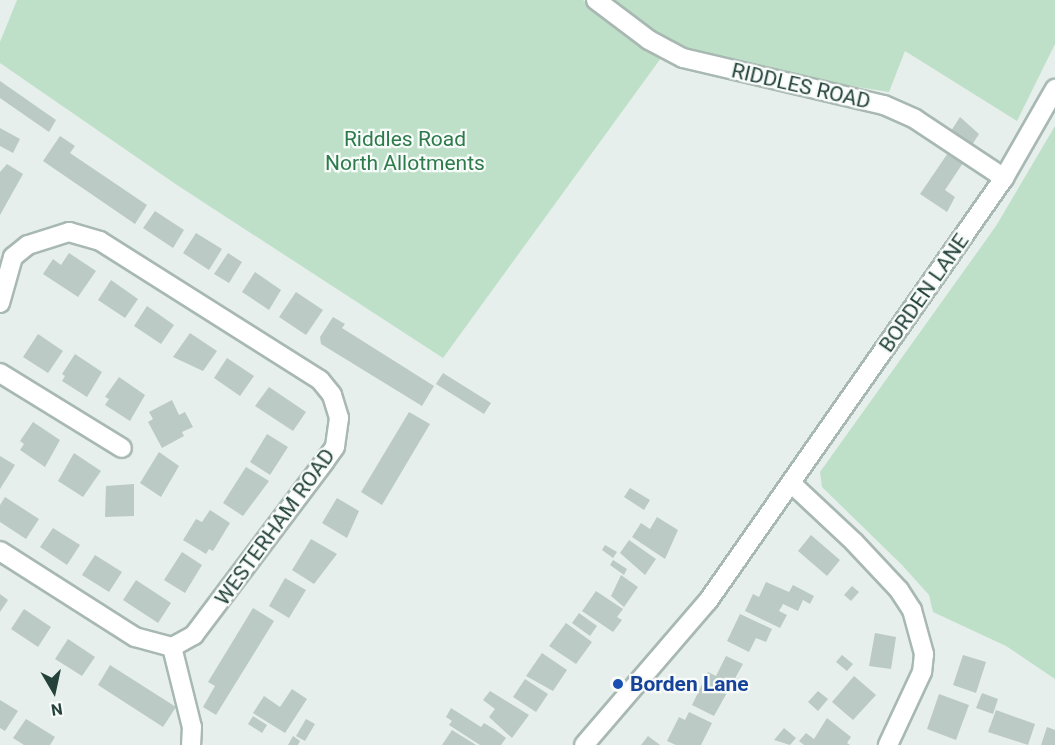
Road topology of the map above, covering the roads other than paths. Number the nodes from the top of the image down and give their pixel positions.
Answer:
1 (596, 0) edge
2 (1055, 89) edge
3 (1004, 178) junction
4 (0, 303) edge
5 (0, 373) edge
6 (122, 448) dead end
7 (791, 483) junction
8 (0, 551) edge
9 (172, 646) junction
10 (190, 745) edge
11 (584, 745) edge
12 (888, 745) edge

1 - 3 street, RIDDLES ROAD
2 - 3 street, BORDEN LANE
3 - 7 street, BORDEN LANE
4 - 9 street, WESTERHAM ROAD
5 - 6 street
7 - 11 street, BORDEN LANE
7 - 12 street
8 - 9 street
9 - 10 street

